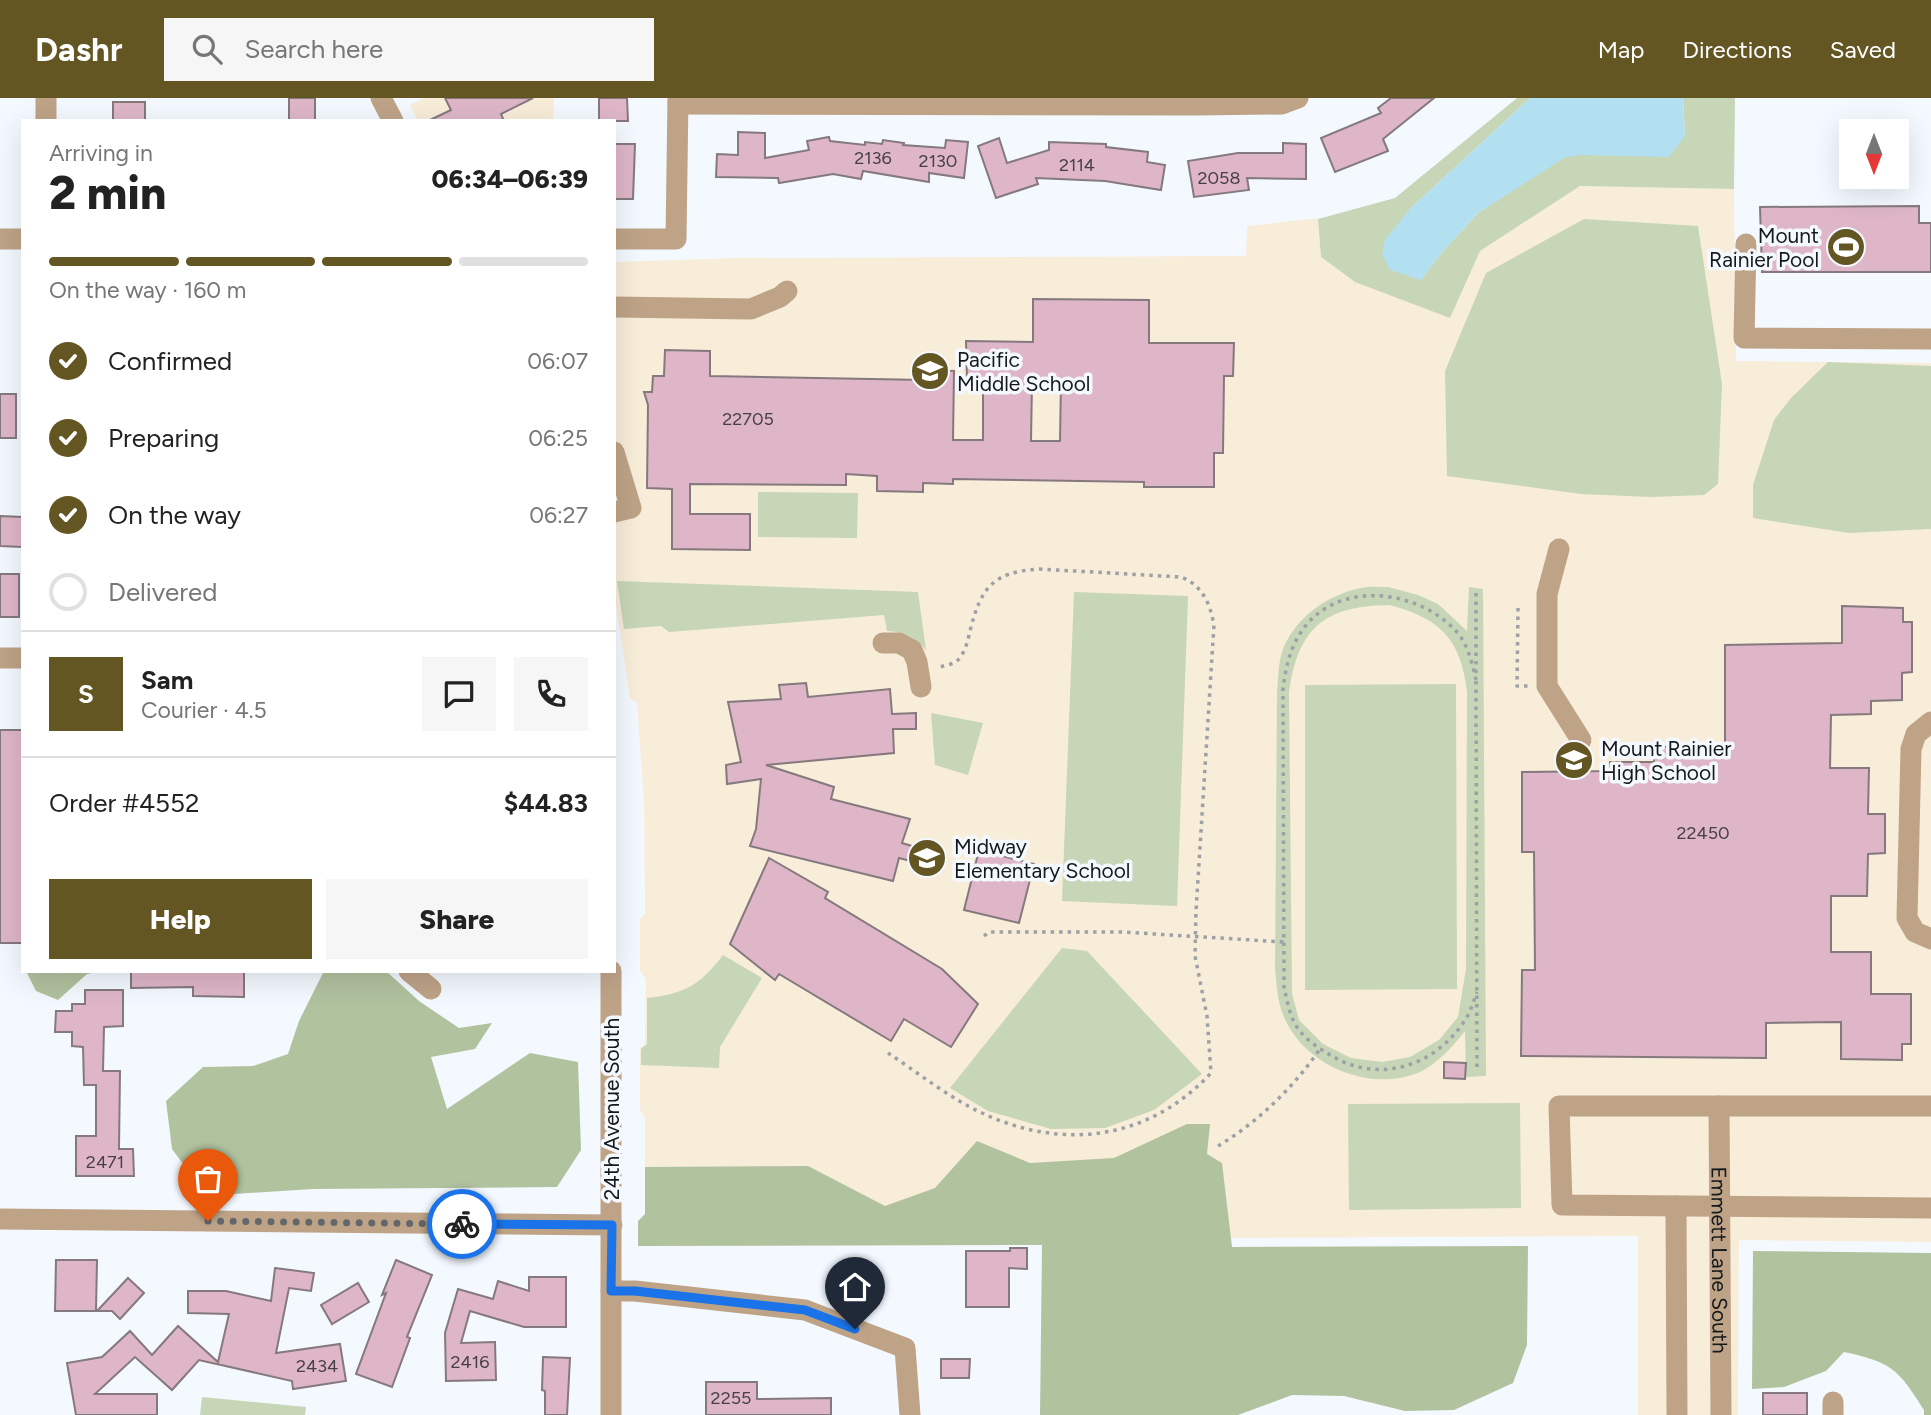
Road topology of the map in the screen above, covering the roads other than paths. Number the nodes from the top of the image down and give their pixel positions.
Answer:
1 (46, 98) edge
2 (381, 98) edge
3 (1298, 98) edge
4 (678, 101) edge
5 (1196, 102) edge
6 (46, 119) edge
7 (392, 119) edge
8 (0, 239) edge
9 (21, 239) edge
10 (616, 239) edge
11 (1746, 244) dead end
12 (787, 291) dead end
13 (616, 307) edge
14 (1931, 339) edge
15 (616, 459) edge
16 (616, 512) edge
17 (1559, 549) dead end
18 (883, 643) dead end
19 (0, 657) edge
20 (21, 658) edge
21 (919, 677) road end
22 (1931, 722) edge
23 (1581, 740) dead end
24 (1931, 939) edge
25 (411, 973) edge
26 (611, 973) edge
27 (431, 989) dead end
28 (1719, 1106) junction
29 (1931, 1106) edge
30 (1676, 1206) junction
31 (1719, 1206) junction
32 (1931, 1208) edge
33 (0, 1219) edge
34 (612, 1225) junction
35 (611, 1291) junction
36 (611, 1415) edge
37 (910, 1415) edge
38 (1677, 1415) edge
39 (1721, 1415) edge

1 - 6 street
2 - 7 street
3 - 5 street
4 - 5 street
4 - 10 street
8 - 9 street
11 - 14 street
12 - 13 street
15 - 16 street
17 - 23 street
18 - 21 street
19 - 20 street
22 - 24 street
25 - 27 street
26 - 34 street, 24th Avenue South
28 - 29 street
28 - 30 street
28 - 31 street, Emmett Lane South
30 - 31 street
30 - 38 street
31 - 32 street
31 - 39 street, Emmett Lane South
33 - 34 street
34 - 35 street, 24th Avenue South
35 - 36 street, 24th Avenue South
35 - 37 street

